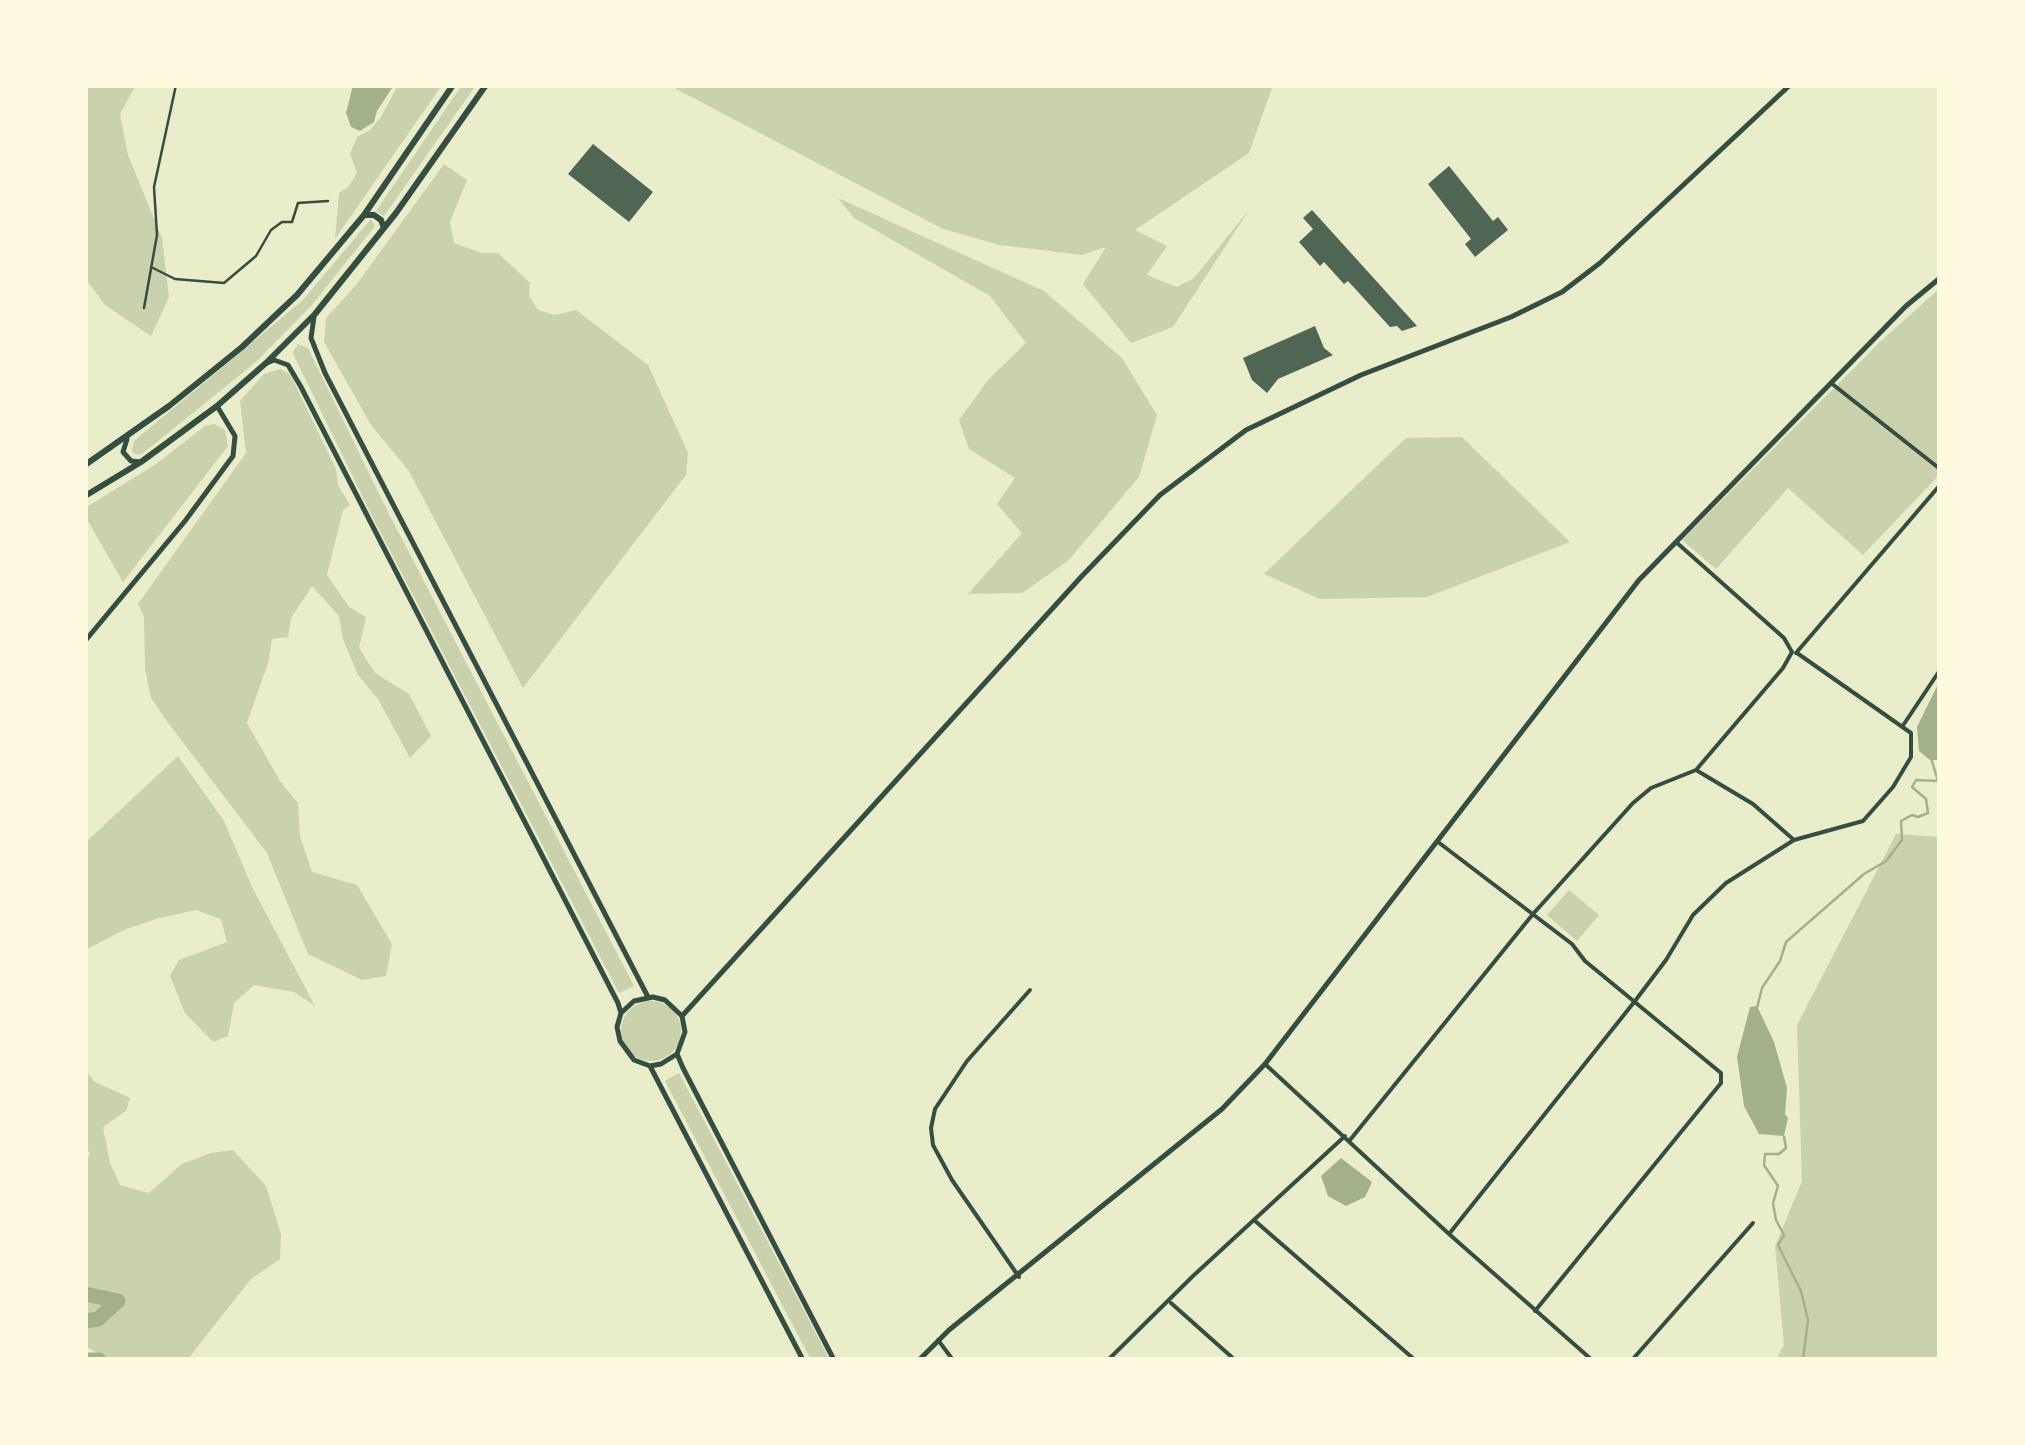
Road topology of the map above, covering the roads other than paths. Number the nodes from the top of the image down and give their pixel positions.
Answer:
1 (453, 85) edge
2 (486, 85) edge
3 (1790, 85) edge
4 (364, 216) junction
5 (384, 230) junction
6 (1940, 278) edge
7 (315, 314) junction
8 (266, 364) junction
9 (1831, 383) junction
10 (217, 406) junction
11 (127, 438) junction
12 (142, 462) junction
13 (85, 465) edge
14 (1940, 469) edge
15 (1940, 485) edge
16 (85, 496) edge
17 (1676, 542) junction
18 (85, 641) edge
19 (1794, 652) junction
20 (1940, 670) edge
21 (1902, 726) junction
22 (1696, 770) junction
23 (1794, 840) junction
24 (1438, 842) junction
25 (1533, 914) junction
26 (1030, 990) dead end
27 (648, 997) junction
28 (1635, 1002) junction
29 (621, 1013) junction
30 (682, 1016) junction
31 (677, 1054) junction
32 (1265, 1064) junction
33 (650, 1066) junction
34 (1347, 1138) junction
35 (1254, 1220) junction
36 (1754, 1223) dead end
37 (1449, 1234) junction
38 (1018, 1277) junction
39 (1170, 1302) junction
40 (1536, 1311) junction
41 (938, 1340) junction
42 (803, 1360) edge
43 (834, 1360) edge
44 (919, 1360) edge
45 (953, 1360) edge
46 (1108, 1360) edge
47 (1234, 1360) edge
48 (1415, 1360) edge
49 (1592, 1360) edge
50 (1632, 1360) edge

1 - 4 main road
2 - 5 main road
3 - 30 street
4 - 5 main road
4 - 11 main road
5 - 7 main road
6 - 9 street
7 - 8 main road
7 - 27 street
8 - 10 main road
8 - 29 street
9 - 14 street
9 - 17 street
10 - 12 main road
10 - 18 street
11 - 12 street
11 - 13 main road
12 - 16 main road
15 - 19 street
17 - 19 street
17 - 24 street
19 - 21 street
19 - 22 street
20 - 21 street
21 - 23 street
22 - 23 street
22 - 25 street
23 - 28 street
24 - 25 street
24 - 32 street
25 - 28 street
25 - 34 street
26 - 38 street
27 - 29 street
27 - 30 street
28 - 37 street
28 - 40 street
29 - 33 street
30 - 31 street
31 - 33 street
31 - 43 street
32 - 34 street
32 - 38 street
33 - 42 street
34 - 35 street
34 - 37 street
35 - 39 street
35 - 48 street
36 - 50 street
37 - 40 street
38 - 41 street
39 - 46 street
39 - 47 street
40 - 49 street
41 - 44 street
41 - 45 street

